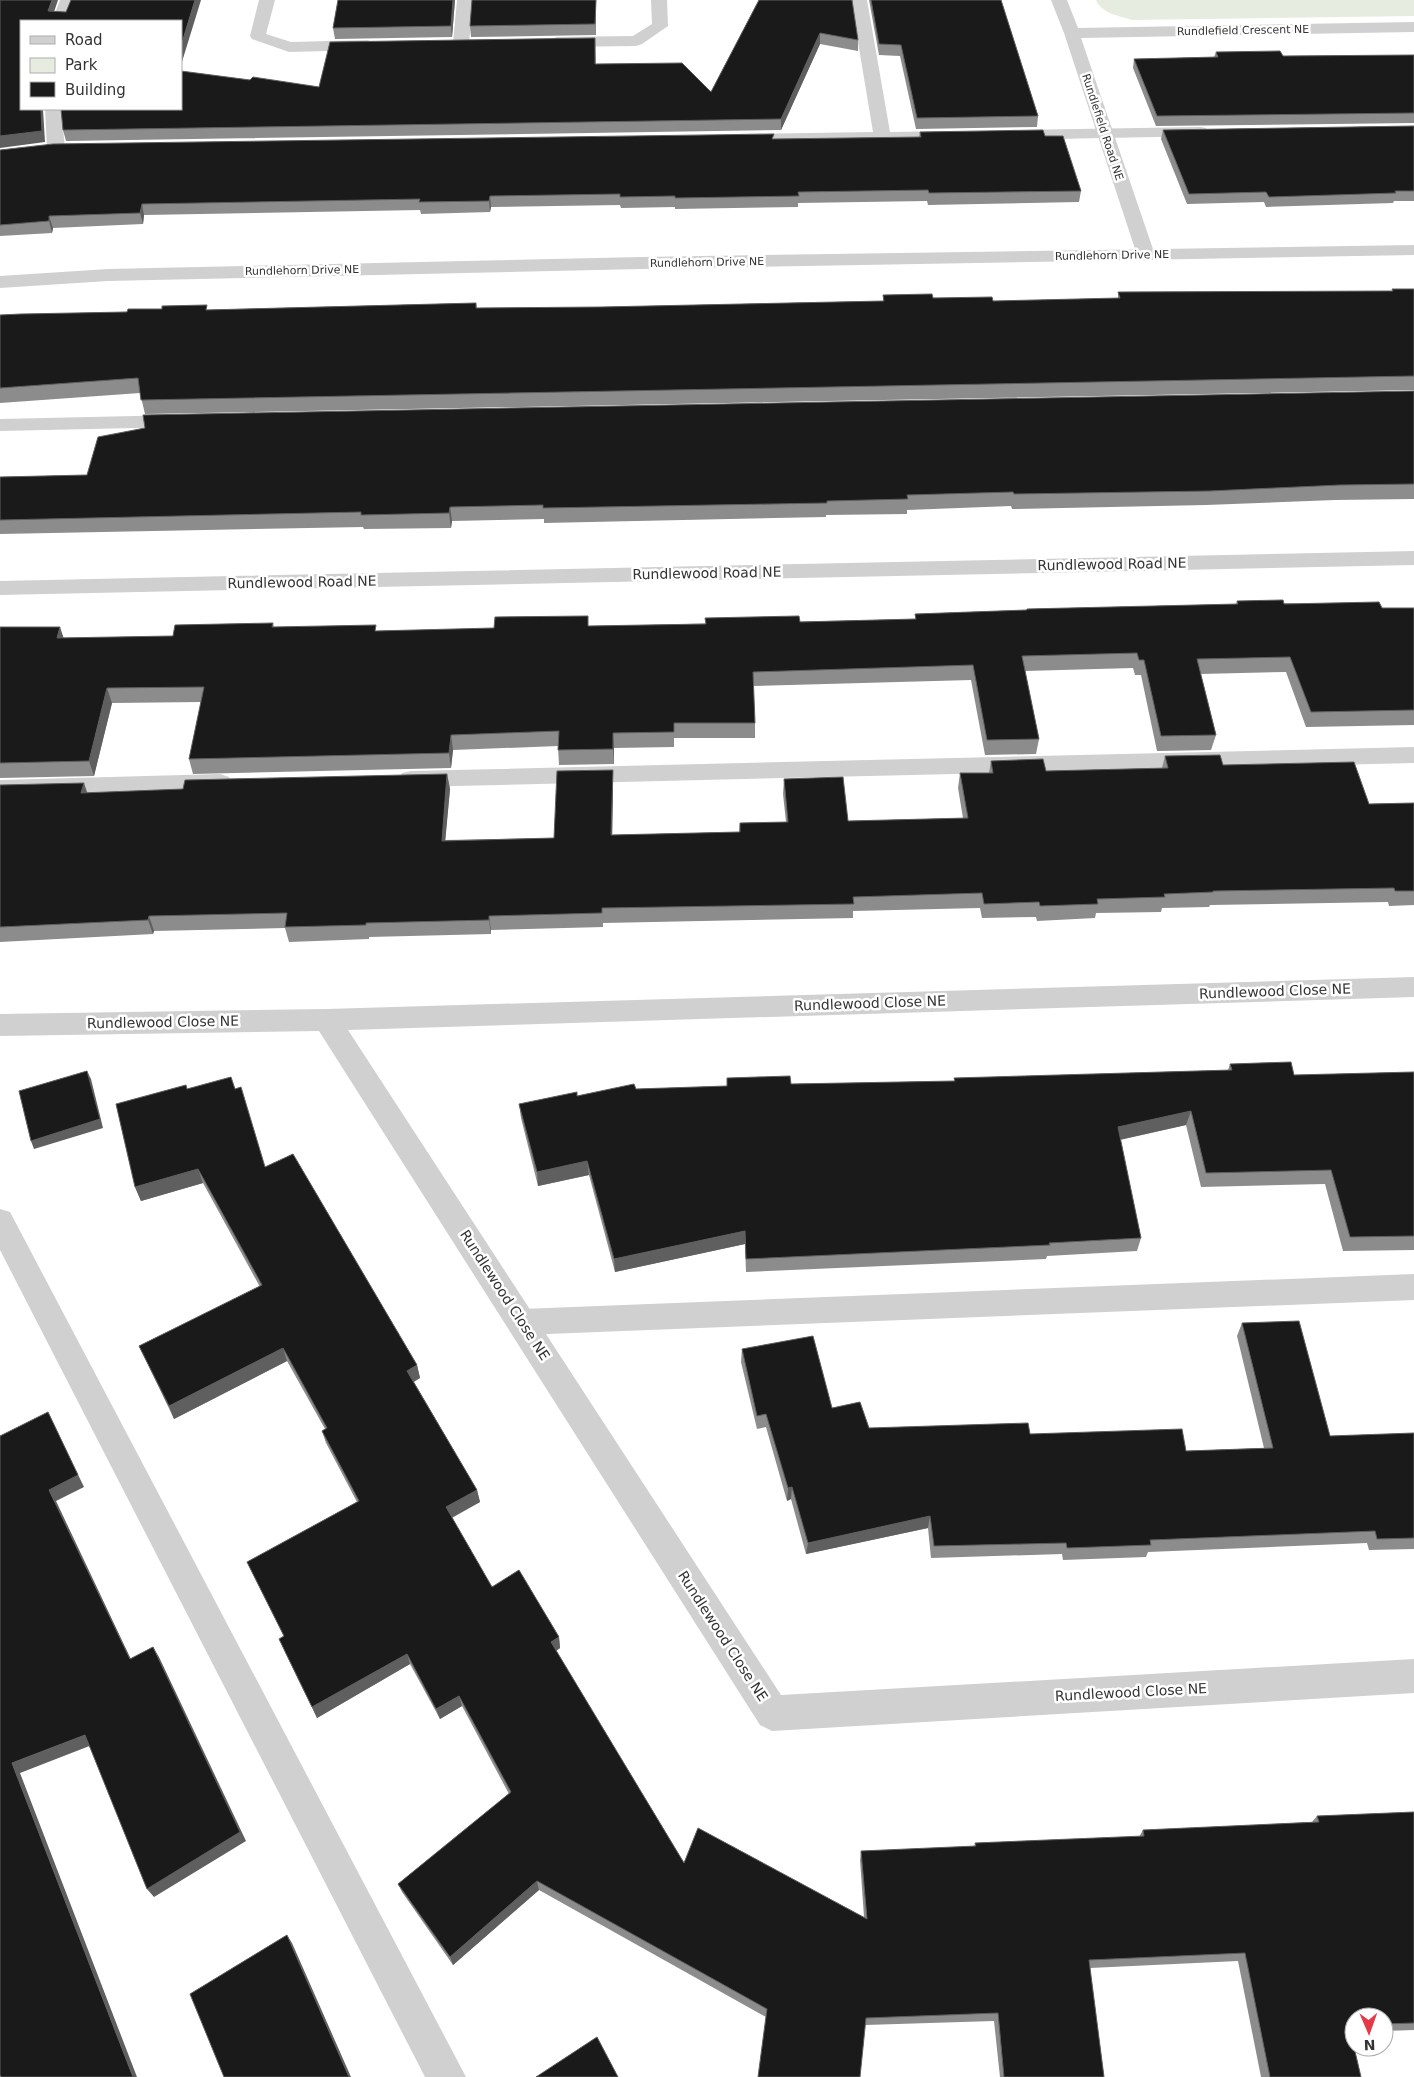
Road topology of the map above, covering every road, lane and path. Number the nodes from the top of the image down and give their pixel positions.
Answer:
1 (68, 0) edge
2 (267, 0) edge
3 (465, 0) edge
4 (659, 0) edge
5 (859, 0) edge
6 (1059, 0) edge
7 (60, 20) edge
8 (1414, 28) edge
9 (1072, 33) junction
10 (538, 42) edge
11 (461, 43) junction
12 (480, 43) edge
13 (442, 44) edge
14 (384, 45) edge
15 (53, 110) edge
16 (1215, 132) edge
17 (1105, 134) junction
18 (882, 136) junction
19 (722, 139) edge
20 (56, 148) junction
21 (76, 148) edge
22 (38, 150) edge
23 (1414, 250) edge
24 (1146, 255) junction
25 (0, 282) edge
26 (199, 421) edge
27 (0, 425) edge
28 (1414, 558) edge
29 (0, 588) edge
30 (1414, 755) edge
31 (388, 780) edge
32 (239, 783) edge
33 (0, 789) edge
34 (1414, 987) edge
35 (327, 1020) junction
36 (0, 1025) edge
37 (0, 1221) edge
38 (1414, 1287) edge
39 (522, 1322) junction
40 (1414, 1676) edge
41 (446, 2077) edge

1 - 7 street
2 - 14 street
3 - 11 street
4 - 10 street
5 - 18 street
6 - 9 street, Rundlefield Road NE
8 - 9 street, Rundlefield Crescent NE
9 - 17 street, Rundlefield Road NE
11 - 12 street
11 - 13 street
15 - 20 street
16 - 17 street
17 - 18 street
17 - 24 street, Rundlefield Road NE
18 - 19 street
20 - 21 street
20 - 22 street
23 - 24 street, Rundlehorn Drive NE
24 - 25 street, Rundlehorn Drive NE
26 - 27 street
28 - 29 street, Rundlewood Road NE
30 - 31 street
32 - 33 street
34 - 35 street, Rundlewood Close NE
35 - 36 street, Rundlewood Close NE
35 - 39 street, Rundlewood Close NE
37 - 41 street
38 - 39 street
39 - 40 street, Rundlewood Close NE

